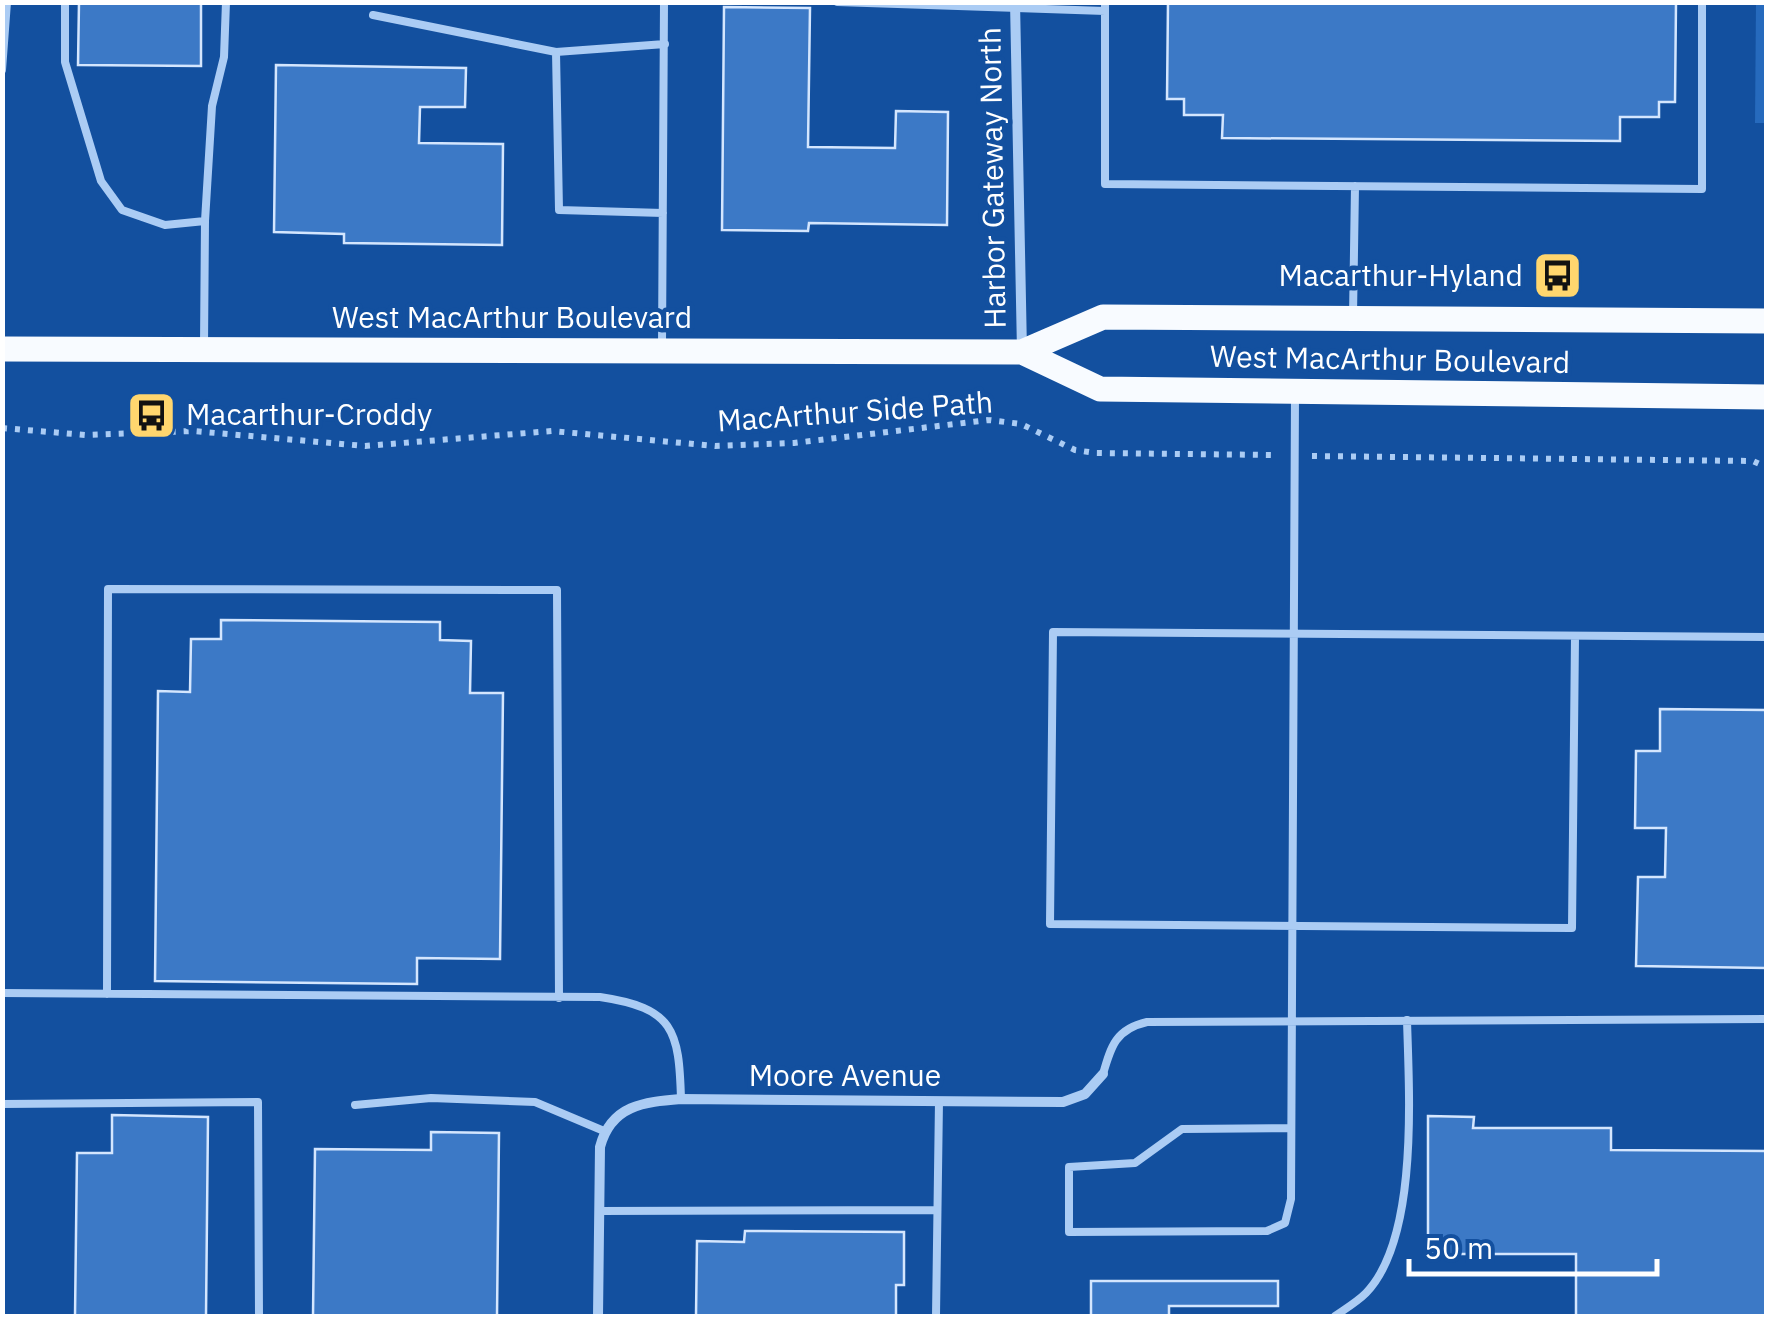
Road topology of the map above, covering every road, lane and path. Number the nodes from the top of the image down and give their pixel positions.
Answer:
1 (7, 2) edge
2 (66, 2) edge
3 (226, 2) edge
4 (664, 2) edge
5 (837, 2) edge
6 (1702, 2) edge
7 (917, 5) edge
8 (1015, 6) edge
9 (1105, 7) edge
10 (373, 16) dead end
11 (665, 44) junction
12 (556, 52) junction
13 (2, 70) edge
14 (1355, 186) junction
15 (663, 213) junction
16 (205, 220) junction
17 (1353, 317) junction
18 (1766, 320) edge
19 (2, 350) edge
20 (204, 350) junction
21 (662, 351) junction
22 (1022, 352) junction
23 (1295, 392) junction
24 (1766, 396) edge
25 (2, 428) edge
26 (1295, 456) junction
27 (1766, 468) edge
28 (1294, 634) junction
29 (1574, 637) junction
30 (1766, 637) edge
31 (1292, 926) junction
32 (2, 993) edge
33 (107, 994) junction
34 (560, 998) junction
35 (1766, 1019) edge
36 (1292, 1020) junction
37 (1407, 1020) junction
38 (1103, 1074) joint
39 (681, 1100) junction
40 (939, 1101) junction
41 (2, 1104) edge
42 (355, 1105) dead end
43 (1291, 1128) junction
44 (604, 1131) junction
45 (937, 1210) junction
46 (599, 1211) junction
47 (259, 1316) edge
48 (598, 1316) edge
49 (936, 1316) edge
50 (1335, 1316) edge

1 - 13 lane
2 - 16 lane
3 - 16 lane
4 - 11 lane
5 - 7 lane
6 - 14 lane
7 - 8 lane
8 - 9 lane
8 - 22 street, Harbor Gateway North
9 - 14 lane
10 - 12 lane
11 - 12 lane
11 - 15 lane
12 - 15 lane
14 - 17 lane
15 - 21 lane
16 - 20 lane
17 - 18 main road, West MacArthur Boulevard
17 - 22 main road, West MacArthur Boulevard
19 - 20 main road, West MacArthur Boulevard
20 - 21 main road, West MacArthur Boulevard
21 - 22 main road, West MacArthur Boulevard
22 - 23 main road, West MacArthur Boulevard
23 - 24 main road, West MacArthur Boulevard
23 - 26 lane
25 - 26 path, MacArthur Side Path
26 - 27 path, MacArthur Side Path
26 - 28 lane
28 - 29 lane
28 - 31 lane
28 - 31 lane
29 - 30 lane
29 - 31 lane
31 - 36 lane
32 - 33 lane
33 - 34 lane
33 - 34 lane
34 - 39 lane
35 - 37 lane
36 - 37 lane
36 - 38 lane
36 - 43 lane
37 - 50 lane
38 - 40 street, Moore Avenue
39 - 40 street, Moore Avenue
39 - 44 street, Moore Avenue
40 - 45 lane
41 - 47 lane
42 - 44 lane
43 - 43 lane
44 - 46 street
45 - 46 lane
45 - 49 lane
46 - 48 street

